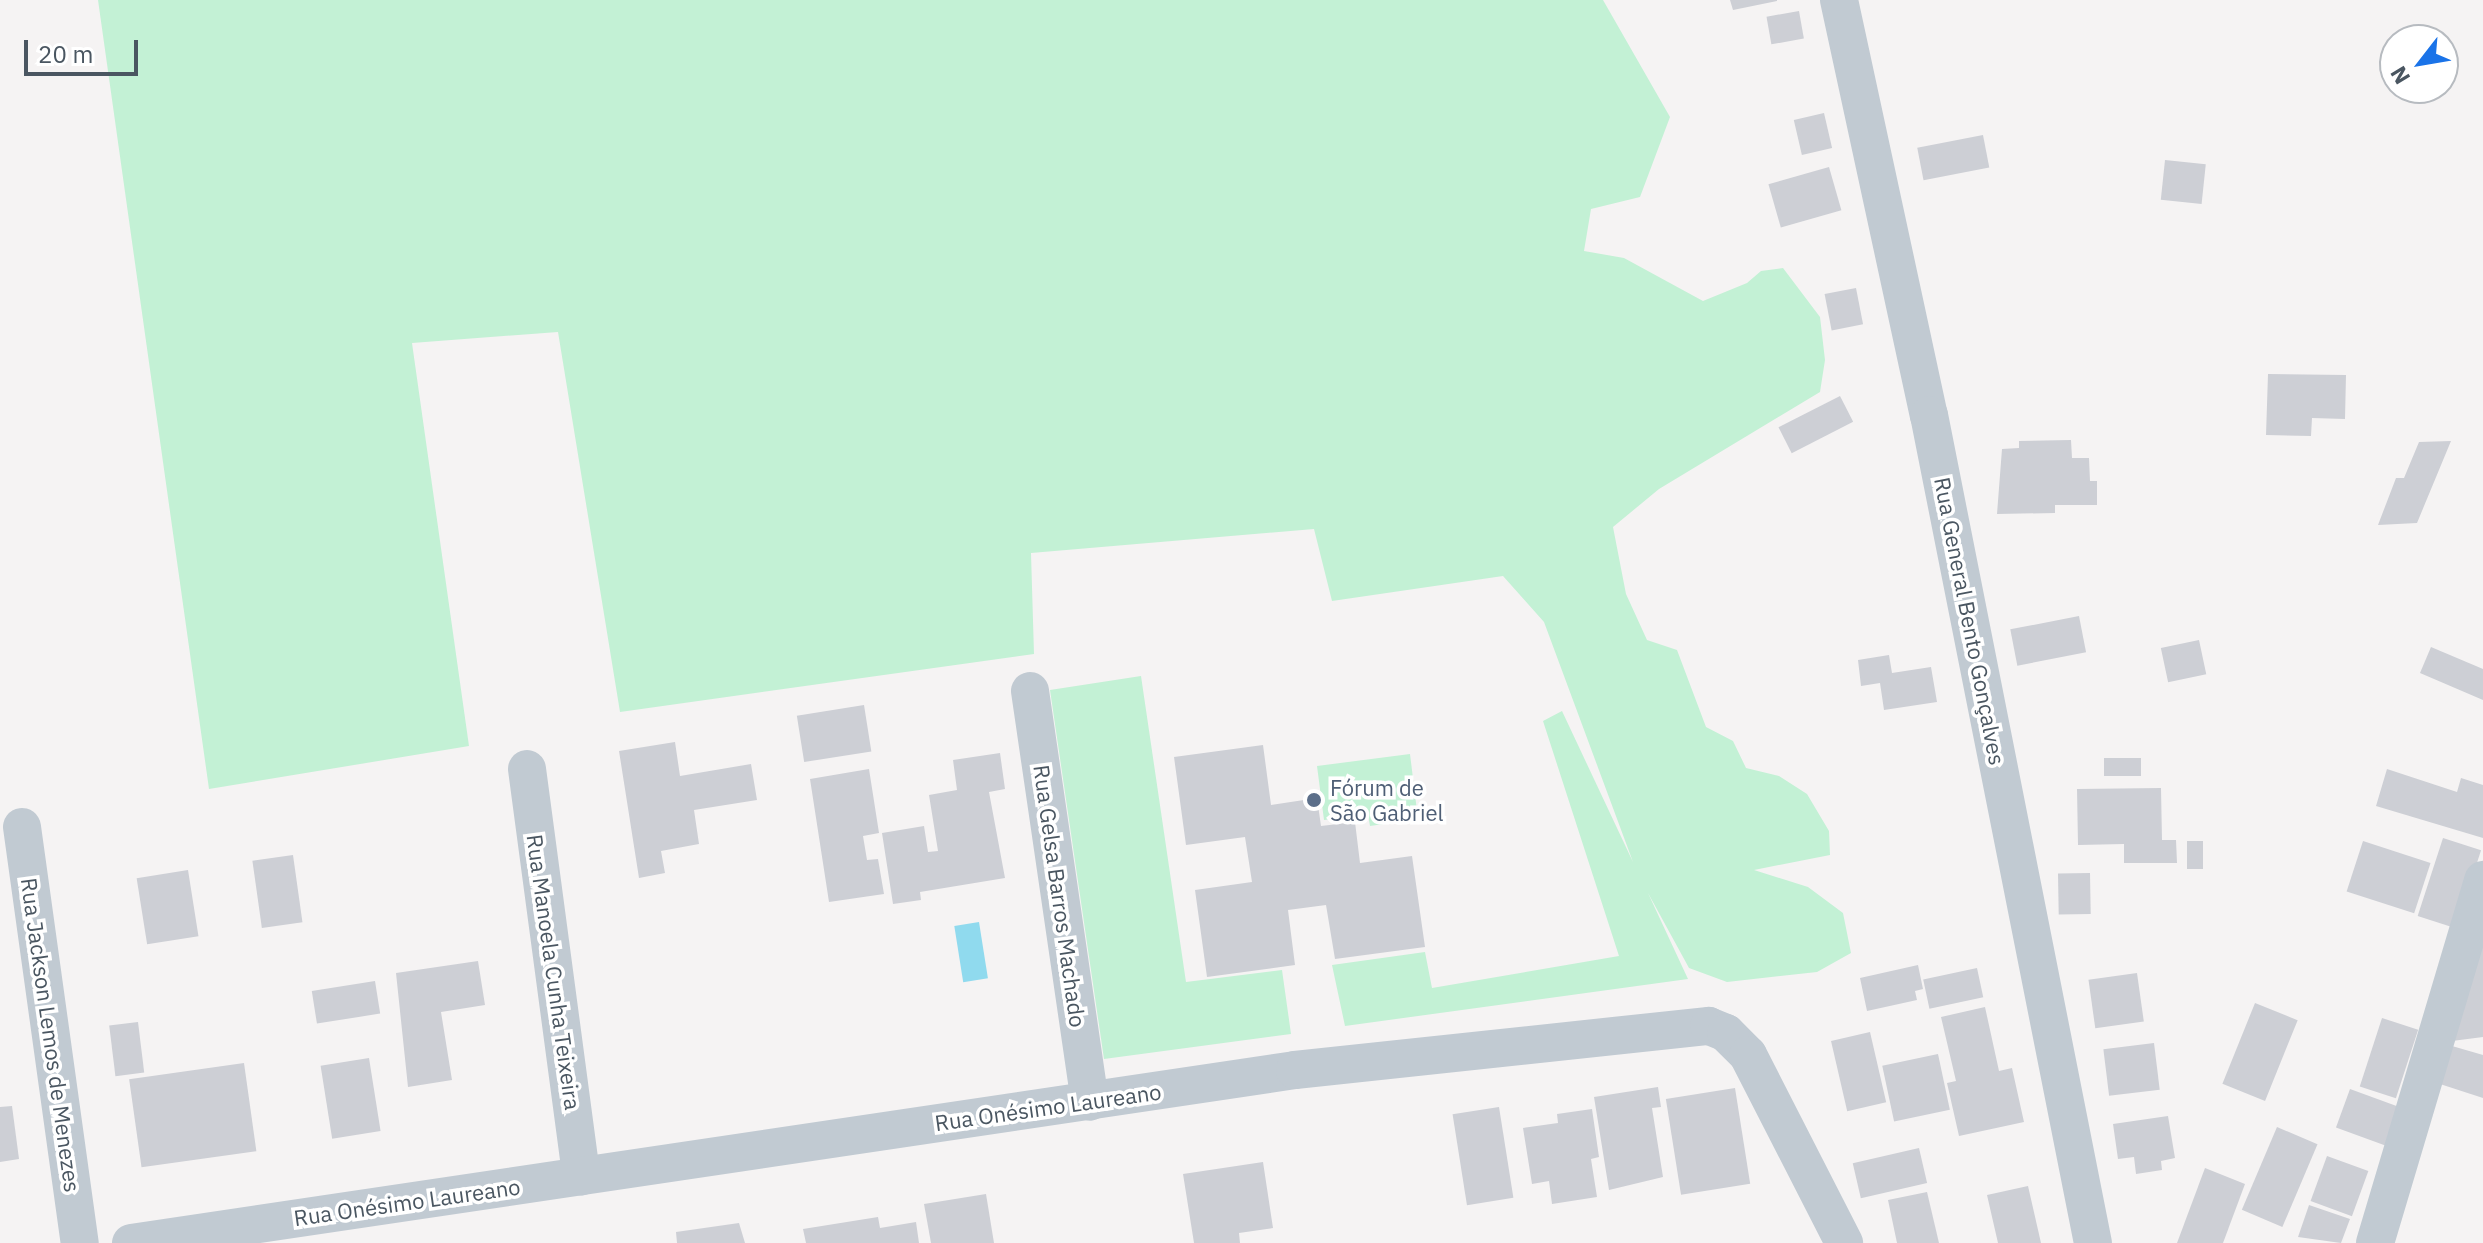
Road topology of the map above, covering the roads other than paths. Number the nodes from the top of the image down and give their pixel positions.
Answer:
1 (1839, 0) edge
2 (1030, 691) dead end
3 (527, 769) dead end
4 (22, 827) dead end
5 (2483, 880) edge
6 (1090, 1102) junction
7 (581, 1176) junction
8 (80, 1243) edge
9 (131, 1243) edge
10 (1844, 1243) edge
11 (2093, 1243) edge
12 (2375, 1243) edge

1 - 11 street, Rua General Bento Gonçalves
2 - 6 street, Rua Gelsa Barros Machado
3 - 7 street, Rua Manoela Cunha Teixeira
4 - 8 street, Rua Jackson Lemos de Menezes
5 - 12 street
6 - 7 street, Rua Onésimo Laureano
6 - 10 street, Rua Onésimo Laureano
7 - 9 street, Rua Onésimo Laureano

